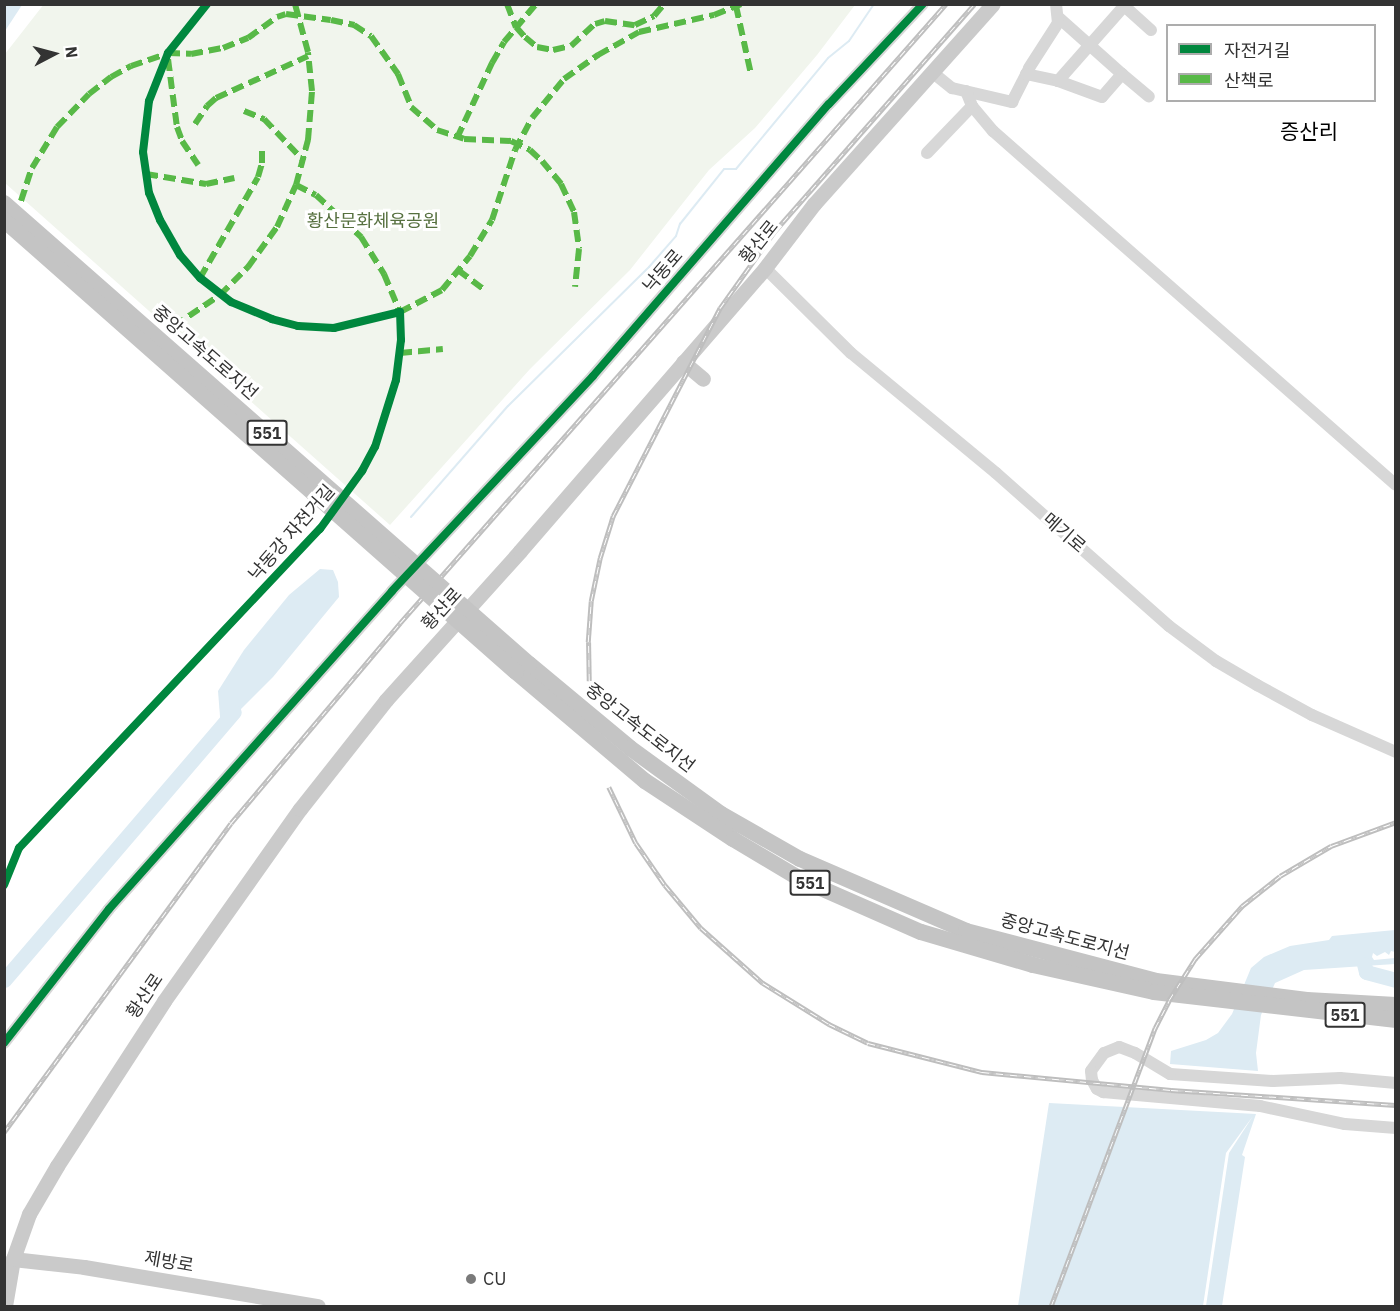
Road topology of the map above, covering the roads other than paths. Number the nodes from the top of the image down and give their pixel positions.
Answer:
1 (922, 4) edge
2 (993, 4) edge
3 (1124, 5) edge
4 (1057, 11) edge
5 (1151, 30) dead end
6 (1090, 46) junction
7 (932, 72) junction
8 (1026, 74) junction
9 (1122, 74) junction
10 (1058, 81) junction
11 (966, 91) junction
12 (1149, 97) dead end
13 (972, 106) junction
14 (927, 153) dead end
15 (4, 203) edge
16 (4, 220) edge
17 (765, 268) junction
18 (683, 362) junction
19 (703, 380) dead end
20 (1395, 485) edge
21 (523, 668) junction
22 (1395, 752) edge
23 (1300, 1005) junction
24 (1395, 1005) edge
25 (1395, 1020) edge
26 (4, 1043) edge
27 (1395, 1083) edge
28 (1395, 1128) edge
29 (13, 1259) junction
30 (6, 1302) edge
31 (318, 1306) edge

1 - 26 street, 낙동로
2 - 7 main road, 황산로
3 - 5 street
3 - 6 street
4 - 6 street
4 - 8 street
6 - 9 street
6 - 10 street
7 - 11 street
7 - 17 main road, 황산로
8 - 10 street
8 - 11 street
9 - 10 street
9 - 12 street
11 - 13 street
13 - 14 street
13 - 20 street
15 - 21 highway, 중앙고속도로지선 / 551, bridge
16 - 21 highway, 중앙고속도로지선 / 551, bridge
17 - 18 main road, 황산로
17 - 22 street, 메기로
18 - 19 main road
18 - 29 main road, 황산로
21 - 23 highway, 중앙고속도로지선 / 551
23 - 24 highway, 중앙고속도로지선 / 551
23 - 25 highway, 중앙고속도로지선 / 551
27 - 28 street
29 - 30 main road, 황산로
29 - 31 main road, 제방로

